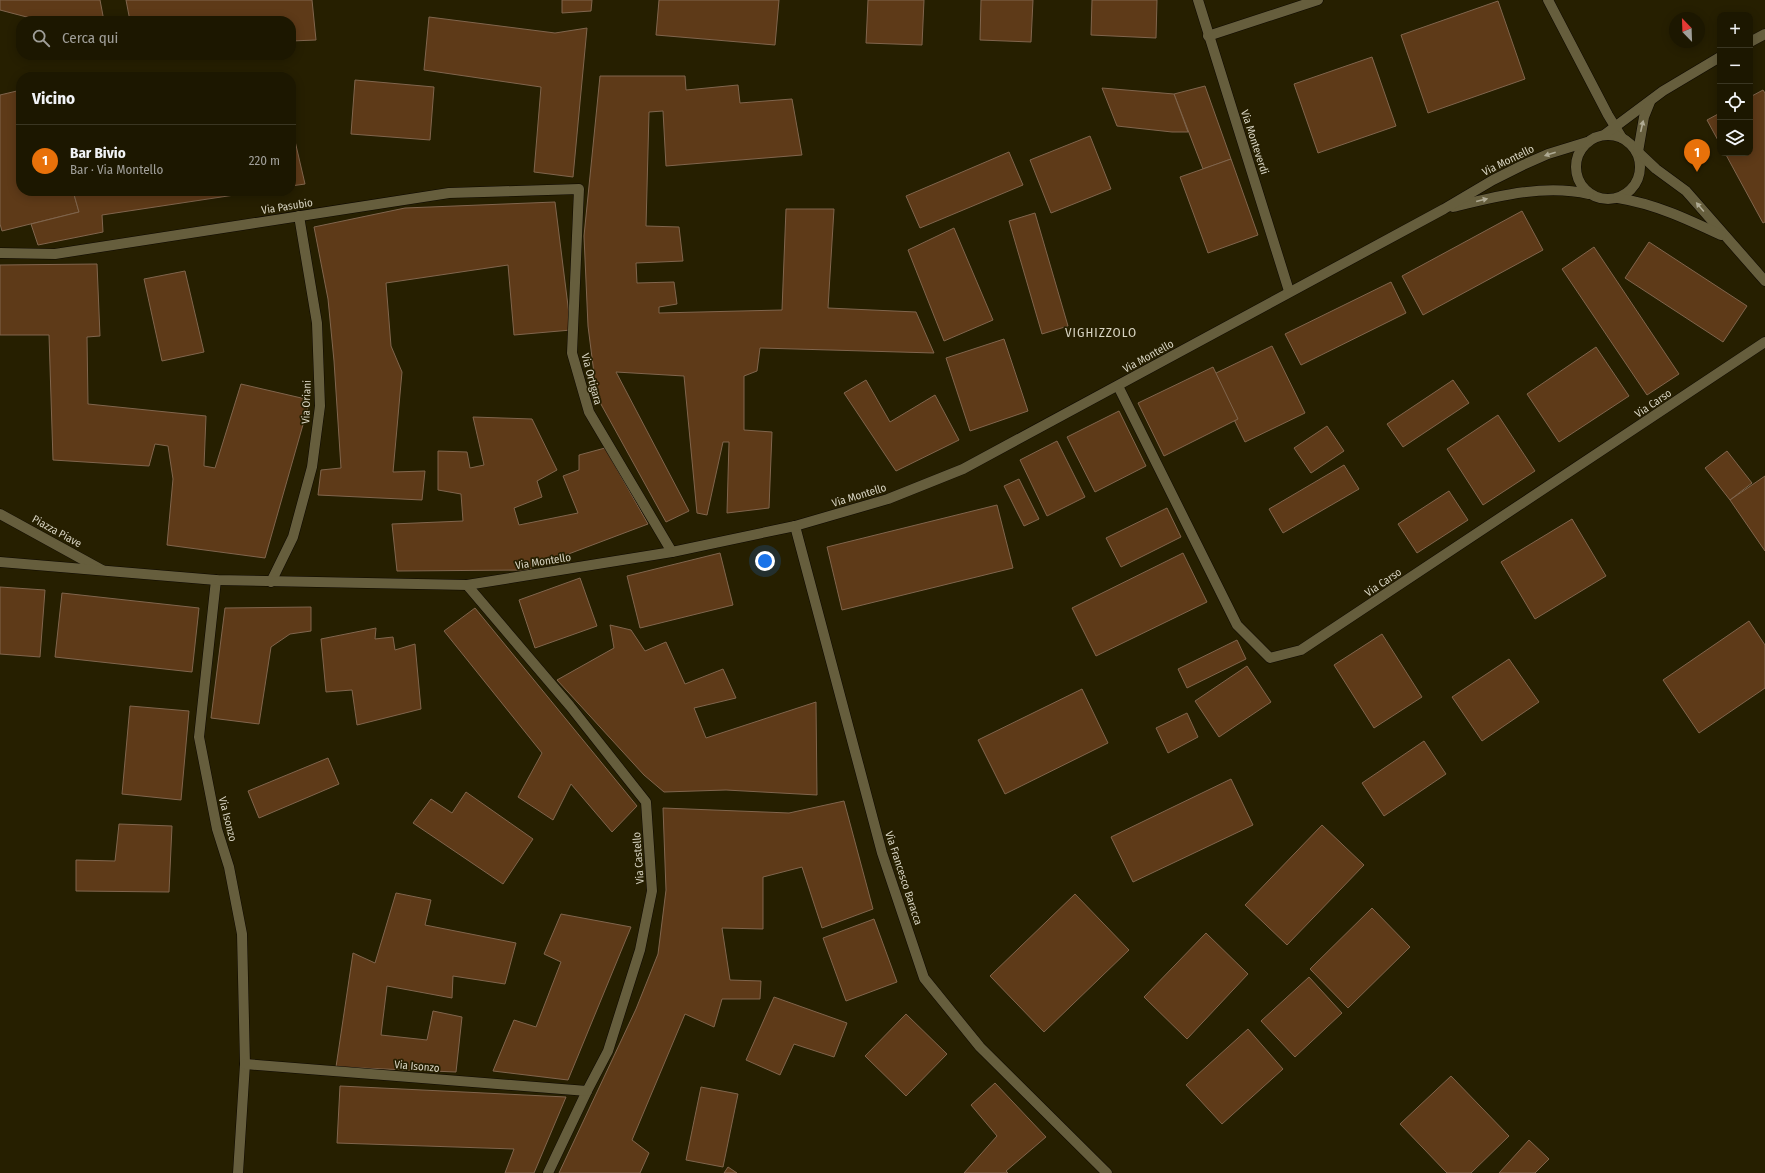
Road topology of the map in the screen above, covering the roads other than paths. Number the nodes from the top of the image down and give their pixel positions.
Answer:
1 (1198, 0) edge
2 (1318, 0) edge
3 (1548, 0) edge
4 (1765, 34) edge
5 (1208, 36) junction
6 (1753, 40) edge
7 (1717, 59) edge
8 (1650, 102) junction
9 (1608, 115) junction
10 (1616, 127) junction
11 (1604, 135) junction
12 (1622, 138) junction
13 (1588, 142) junction
14 (1638, 152) junction
15 (579, 189) joint
16 (1591, 194) junction
17 (1618, 198) junction
18 (1444, 209) junction
19 (299, 216) junction
20 (1725, 237) junction
21 (0, 253) edge
22 (1765, 282) edge
23 (1289, 291) junction
24 (1765, 342) edge
25 (1118, 386) junction
26 (0, 514) edge
27 (795, 526) junction
28 (672, 552) junction
29 (0, 562) edge
30 (102, 570) junction
31 (216, 580) junction
32 (271, 582) junction
33 (467, 585) junction
34 (245, 1064) junction
35 (587, 1091) junction
36 (238, 1173) edge
37 (548, 1173) edge
38 (1107, 1173) edge

1 - 5 street, Via Monteverdi
2 - 5 street
3 - 9 street
4 - 6 street
5 - 23 street, Via Monteverdi
7 - 8 street
8 - 10 street
14 -> 8 street
9 - 10 street
9 - 11 street
10 - 11 street
10 - 12 street
11 - 12 street
11 - 13 street
12 - 14 street
13 - 16 street
13 -> 18 street, Via Montello
14 - 17 street
20 -> 14 street
15 - 19 street, Via Pasubio
15 - 28 street, Via Ortigara
16 - 17 street
18 -> 16 street, Via Montello
17 - 20 street
18 - 23 street, Via Montello
19 - 21 street, Via Pasubio
19 - 32 street, Via Oriani
20 - 22 street
23 - 25 street, Via Montello
24 - 25 street, Via Carso
25 - 27 street, Via Montello
26 - 30 street, Piazza Piave
27 - 28 street, Via Montello
27 - 38 street, Via Francesco Baracca
28 - 33 street, Via Montello
29 - 30 street, Piazza Piave
30 - 31 street, Piazza Piave
31 - 32 street, Via Montello
31 - 34 street, Via Isonzo
32 - 33 street, Via Montello
33 - 35 street, Via Castello
34 - 35 street, Via Isonzo
34 - 36 street, Via Isonzo
35 - 37 street, Via Castello

